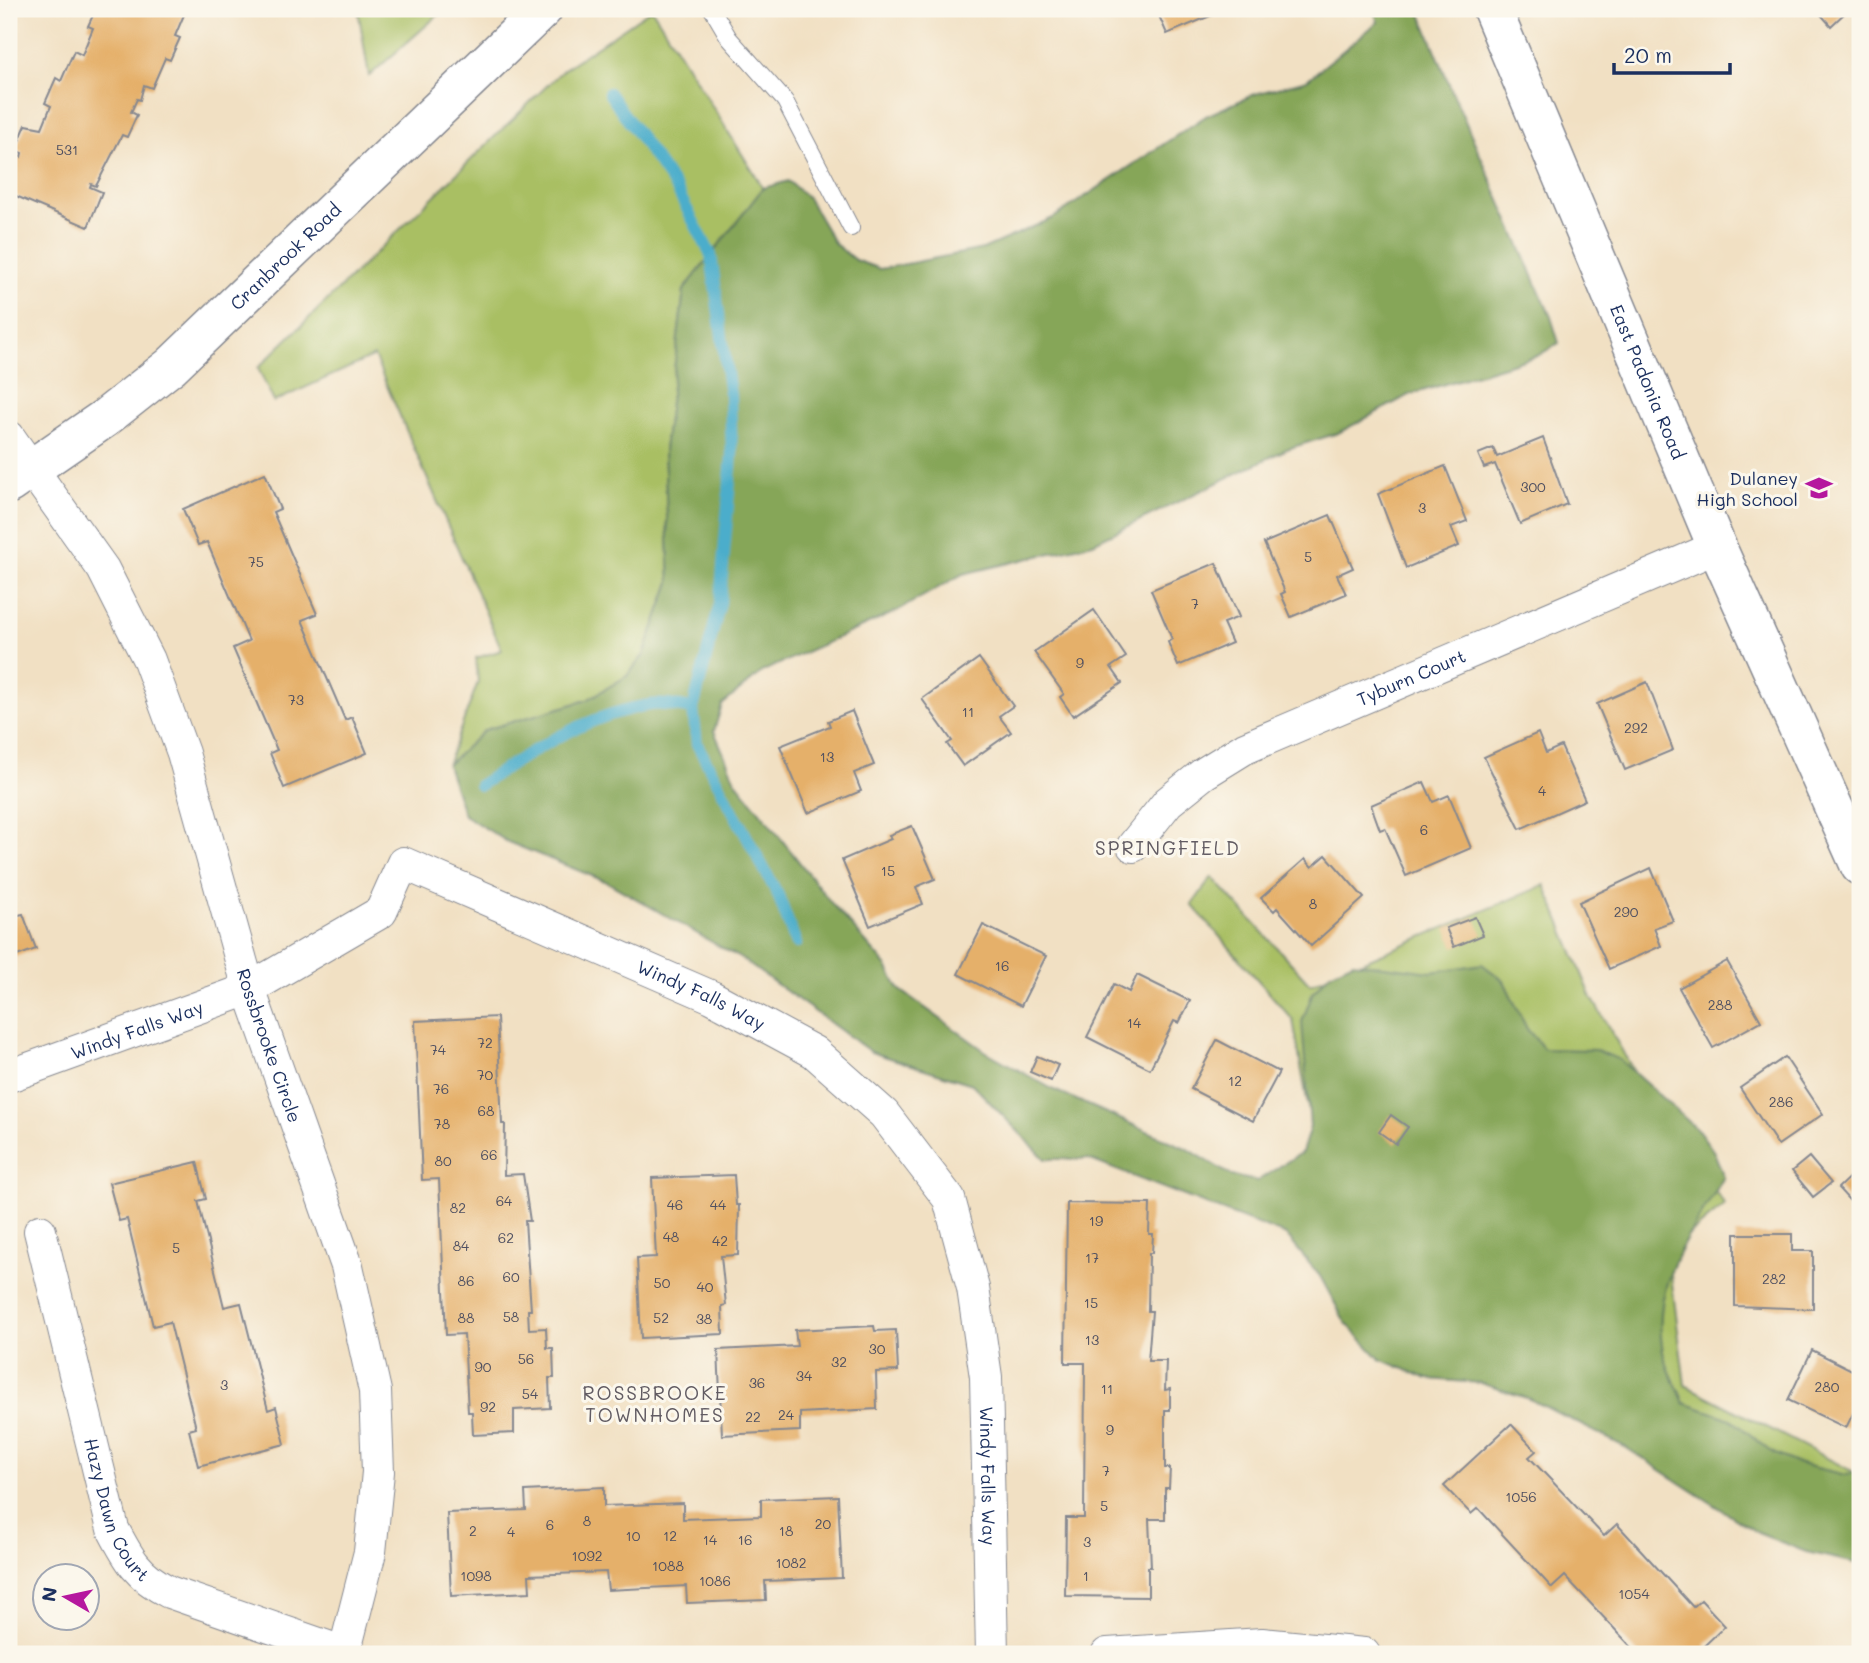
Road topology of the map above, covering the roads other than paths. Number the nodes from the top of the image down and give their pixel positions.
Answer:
1 (543, 9) edge
2 (712, 9) edge
3 (1492, 9) edge
4 (851, 229) dead end
5 (9, 437) edge
6 (21, 477) edge
7 (1717, 547) junction
8 (1133, 846) dead end
9 (1860, 866) edge
10 (249, 989) junction
11 (9, 1076) edge
12 (40, 1231) dead end
13 (346, 1654) edge
14 (992, 1654) edge
15 (1107, 1654) edge
16 (1364, 1654) edge

1 - 6 street, Cranbrook Road
2 - 4 lane
3 - 7 street, East Padonia Road
5 - 6 street, Rossbrooke Circle
6 - 10 street, Rossbrooke Circle
7 - 8 street, Tyburn Court
7 - 9 street, East Padonia Road
10 - 11 street, Windy Falls Way
10 - 13 street, Rossbrooke Circle
10 - 14 street, Windy Falls Way
12 - 13 street, Hazy Dawn Court
15 - 16 street

